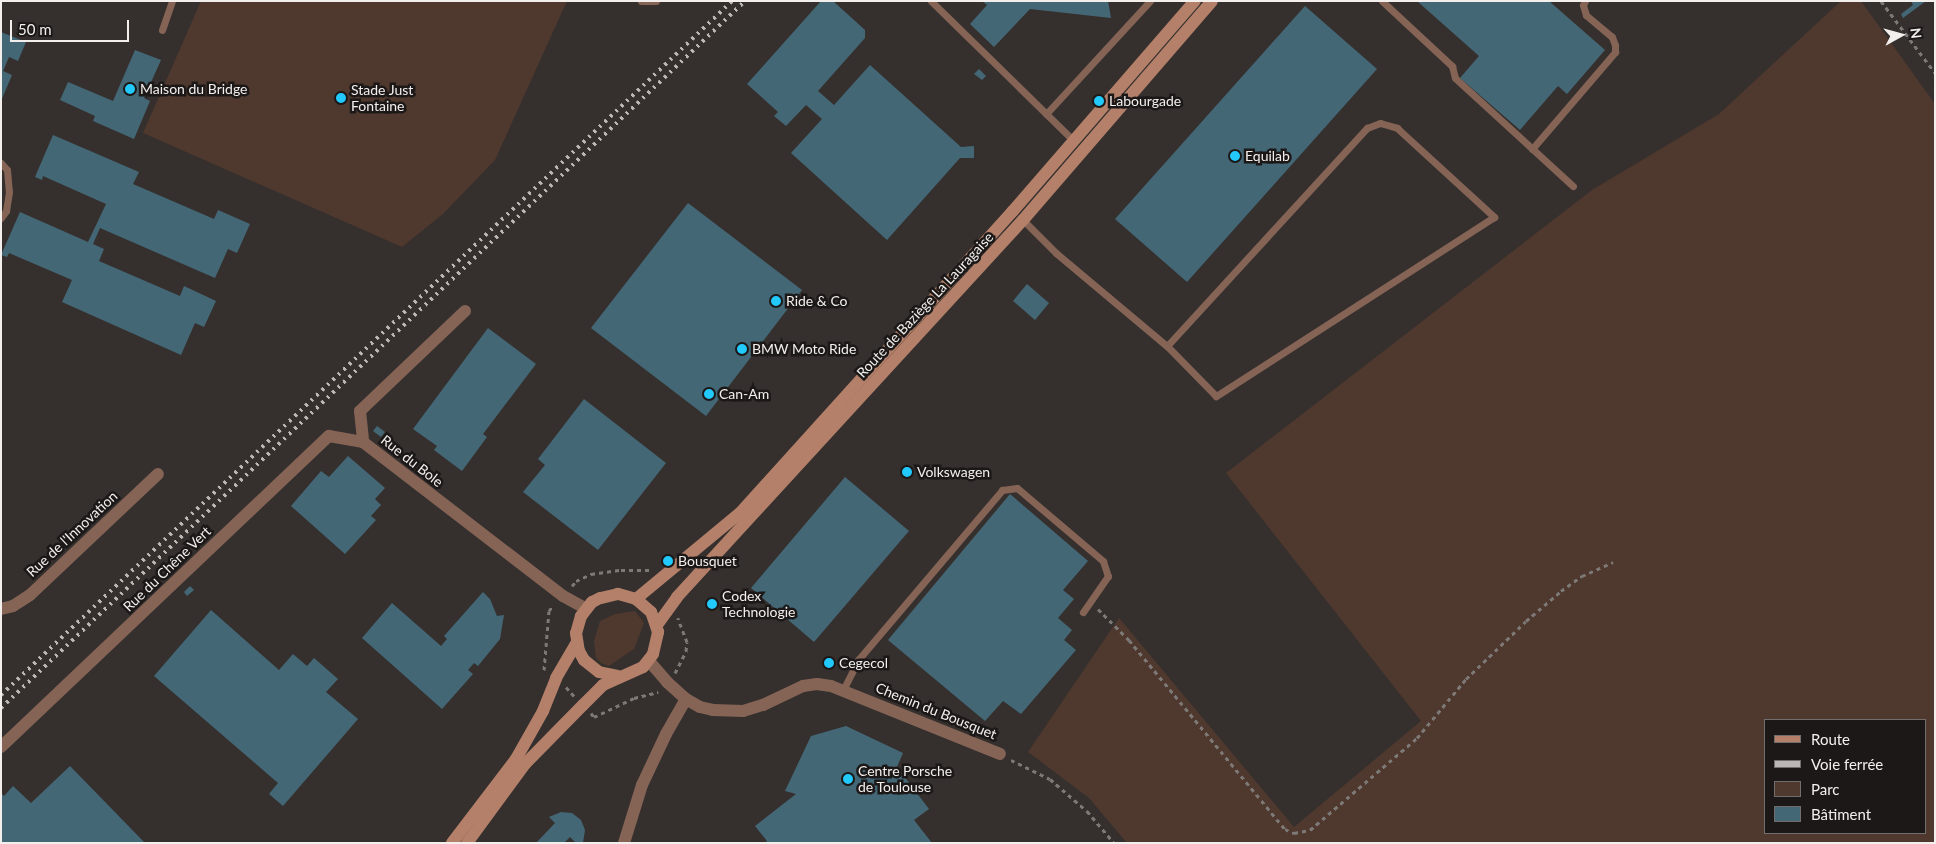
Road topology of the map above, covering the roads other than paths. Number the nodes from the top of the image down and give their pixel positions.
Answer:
1 (172, 1) edge
2 (641, 1) edge
3 (656, 1) edge
4 (931, 1) edge
5 (1150, 1) edge
6 (1195, 1) edge
7 (1212, 1) edge
8 (1585, 1) edge
9 (1384, 2) edge
10 (162, 30) dead end
11 (1046, 114) junction
12 (1074, 141) junction
13 (1532, 149) junction
14 (1, 163) edge
15 (1573, 186) dead end
16 (1, 218) edge
17 (1023, 220) junction
18 (466, 311) dead end
19 (1167, 346) junction
20 (363, 442) junction
21 (158, 474) dead end
22 (636, 599) junction
23 (1, 608) edge
24 (586, 609) junction
25 (1083, 612) dead end
26 (657, 625) junction
27 (576, 642) junction
28 (649, 661) junction
29 (618, 676) junction
30 (843, 690) junction
31 (686, 699) junction
32 (1, 747) edge
33 (1000, 754) road end
34 (452, 843) edge
35 (467, 843) edge
36 (624, 843) edge

1 - 10 lane
2 - 3 lane
4 - 11 lane
5 - 11 lane
6 - 12 main road, Route de Baziège La Lauragaise
7 - 17 main road, Route de Baziège La Lauragaise
8 - 13 lane
9 - 13 lane
11 - 12 lane
12 - 22 main road, Route de Baziège La Lauragaise
13 - 15 lane
14 - 16 lane
17 - 19 lane
17 - 26 main road, Route de Baziège La Lauragaise
18 - 20 street, Rue du Bole
19 - 19 lane
20 - 24 street, Rue du Bole
20 - 32 street, Rue du Chêne Vert
21 - 23 street, Rue de l'Innovation
22 - 24 main road
22 - 26 main road
24 - 27 main road
25 - 30 lane
26 - 28 main road
27 - 29 main road
27 - 34 main road
28 - 29 main road
28 - 31 street, Chemin du Bousquet
29 - 35 main road
30 - 31 street, Chemin du Bousquet
30 - 33 street, Chemin du Bousquet
31 - 36 street

